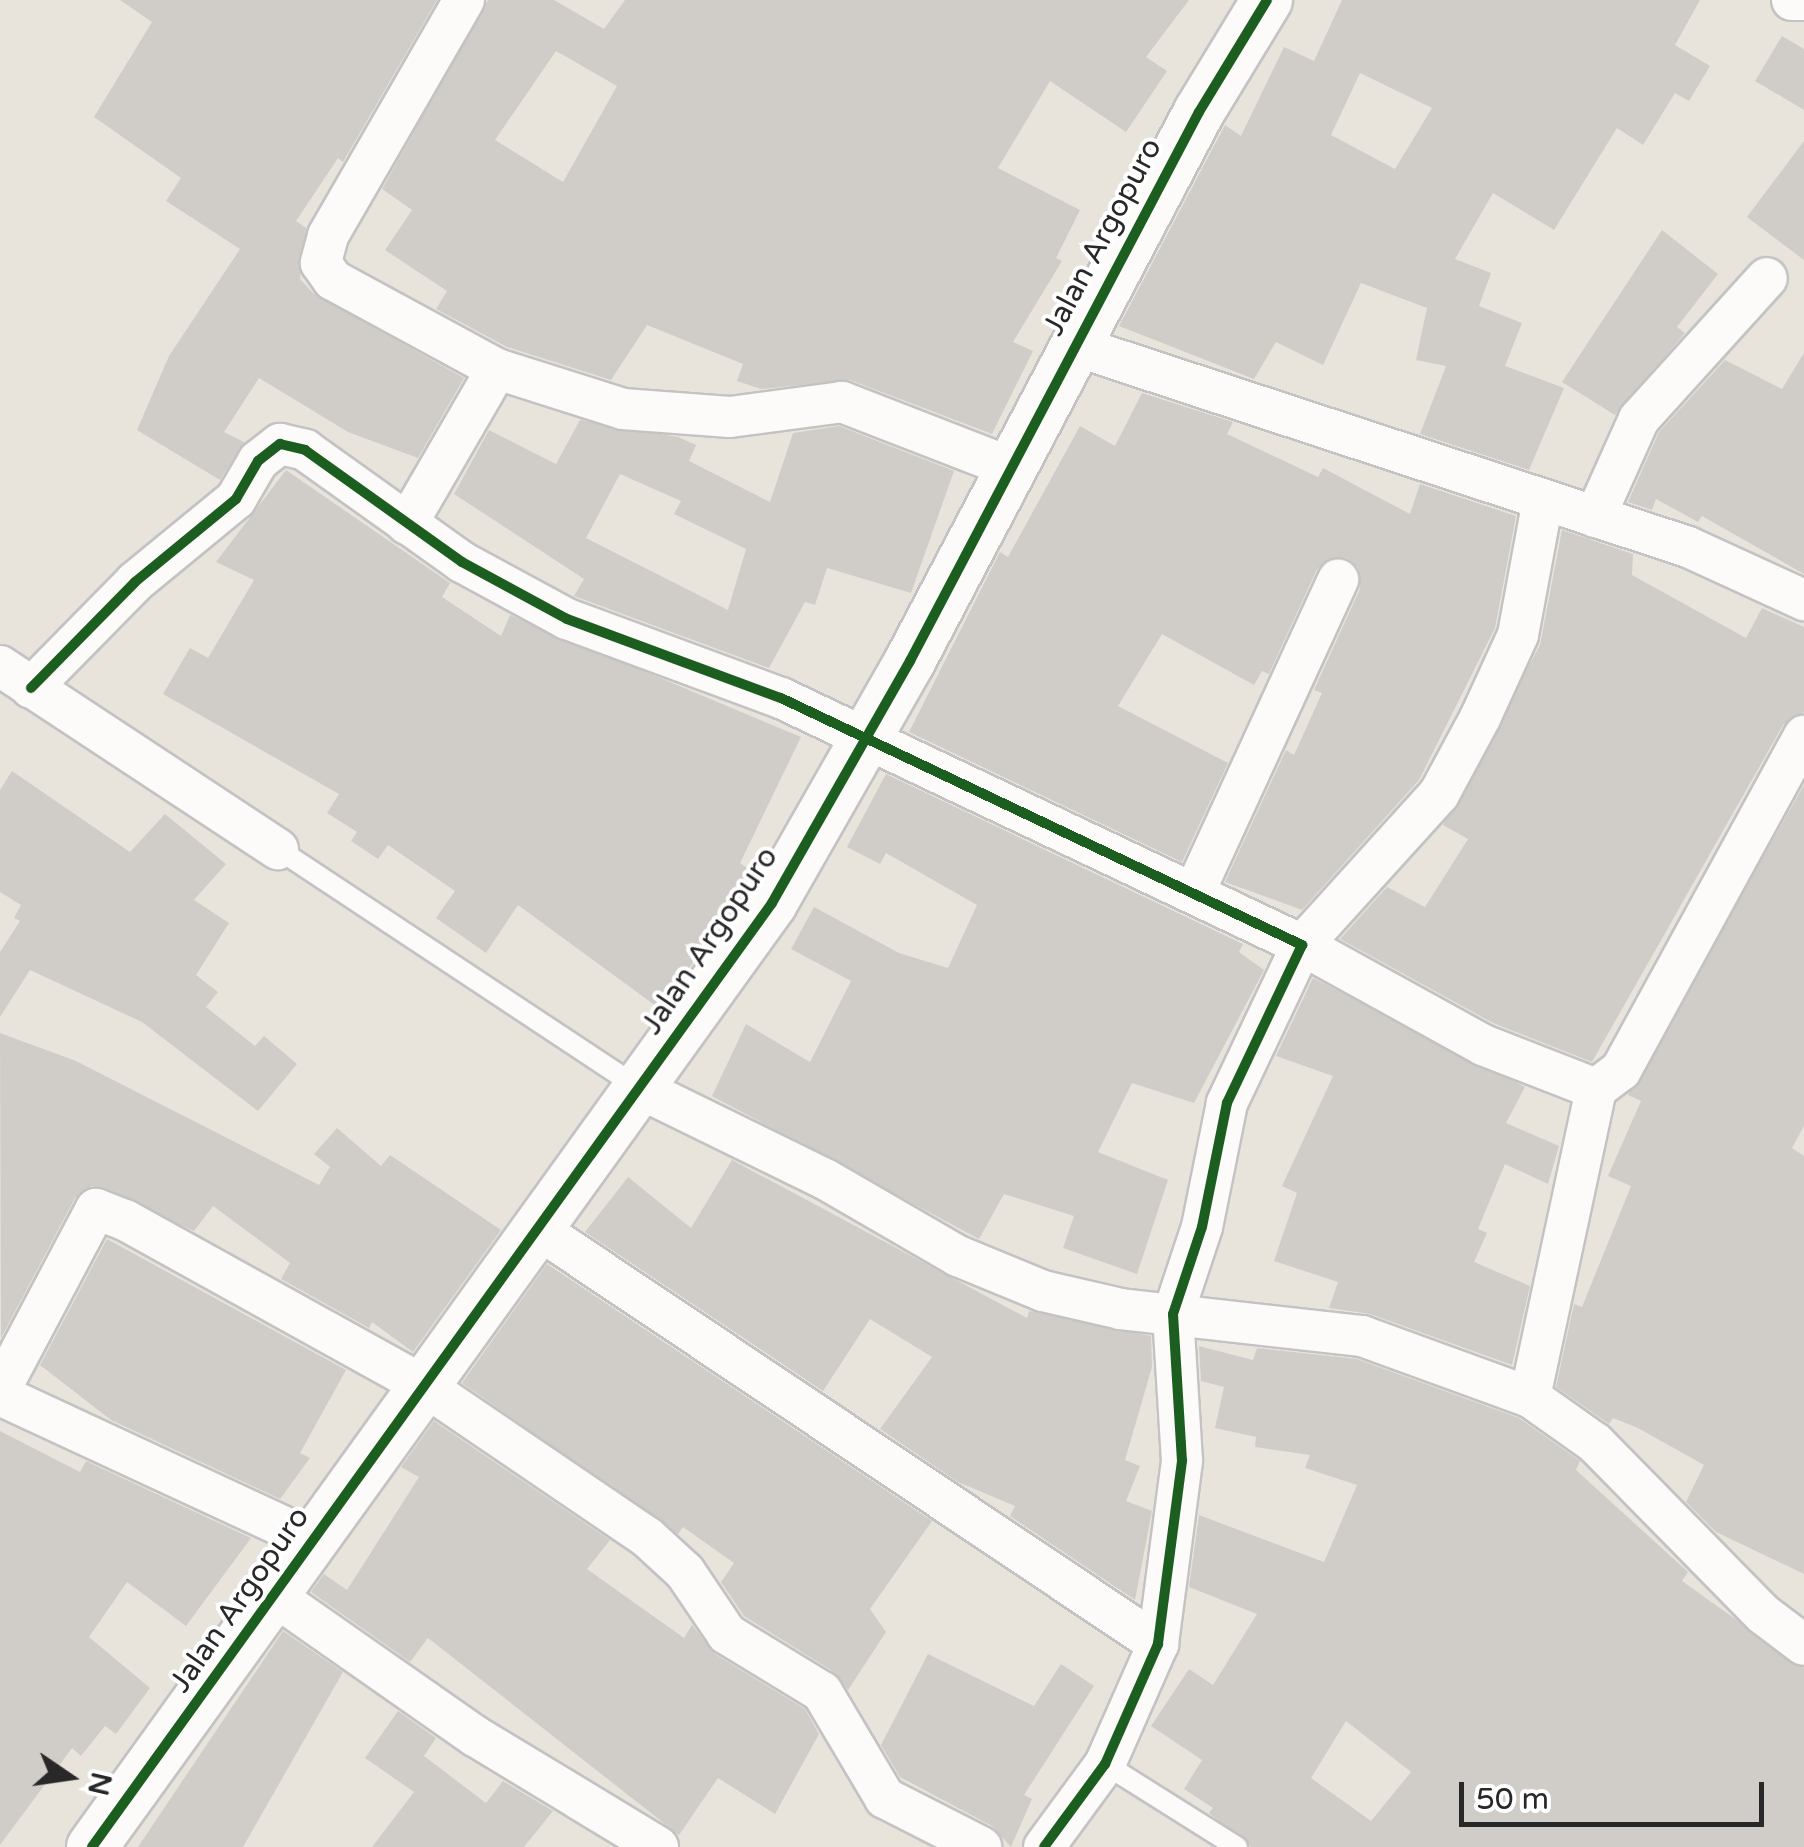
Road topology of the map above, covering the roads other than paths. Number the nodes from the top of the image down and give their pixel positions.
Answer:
1 (464, 0) edge
2 (1267, 0) edge
3 (1792, 0) edge
4 (1804, 0) edge
5 (1767, 278) dead end
6 (1073, 346) junction
7 (496, 369) junction
8 (1010, 467) junction
9 (1543, 500) junction
10 (1595, 516) junction
11 (407, 524) junction
12 (1338, 580) dead end
13 (1804, 600) edge
14 (15, 677) edge
15 (1804, 736) edge
16 (866, 739) junction
17 (278, 850) joint
18 (1194, 893) junction
19 (1302, 945) junction
20 (639, 1088) junction
21 (1596, 1090) junction
22 (535, 1227) junction
23 (1173, 1314) junction
24 (426, 1387) junction
25 (0, 1393) edge
26 (1530, 1397) junction
27 (312, 1540) junction
28 (272, 1594) junction
29 (1158, 1644) junction
30 (1804, 1645) edge
31 (1105, 1764) junction
32 (92, 1847) edge
33 (658, 1847) edge
34 (981, 1847) edge
35 (1044, 1847) edge
36 (1237, 1847) edge

1 - 7 street
2 - 6 street, Jalan Argopuro
3 - 4 street
5 - 10 street
6 - 8 street, Jalan Argopuro
6 - 9 street
7 - 8 street
7 - 11 street
8 - 16 street, Jalan Argopuro
9 - 10 street
9 - 19 street
10 - 13 street
11 - 14 street
11 - 16 street
12 - 18 street
14 - 17 street
15 - 21 street
16 - 18 street
16 - 20 street, Jalan Argopuro
17 - 20 lane
18 - 19 street
19 - 21 street
19 - 23 street
20 - 22 street, Jalan Argopuro
20 - 23 street
21 - 26 street
22 - 24 street, Jalan Argopuro
22 - 29 street
23 - 26 street
23 - 29 street
24 - 25 street
24 - 27 street, Jalan Argopuro
24 - 34 street
25 - 27 street
26 - 30 street
27 - 28 street, Jalan Argopuro
28 - 32 street, Jalan Argopuro
28 - 33 street
29 - 31 street
31 - 35 street
31 - 36 lane

